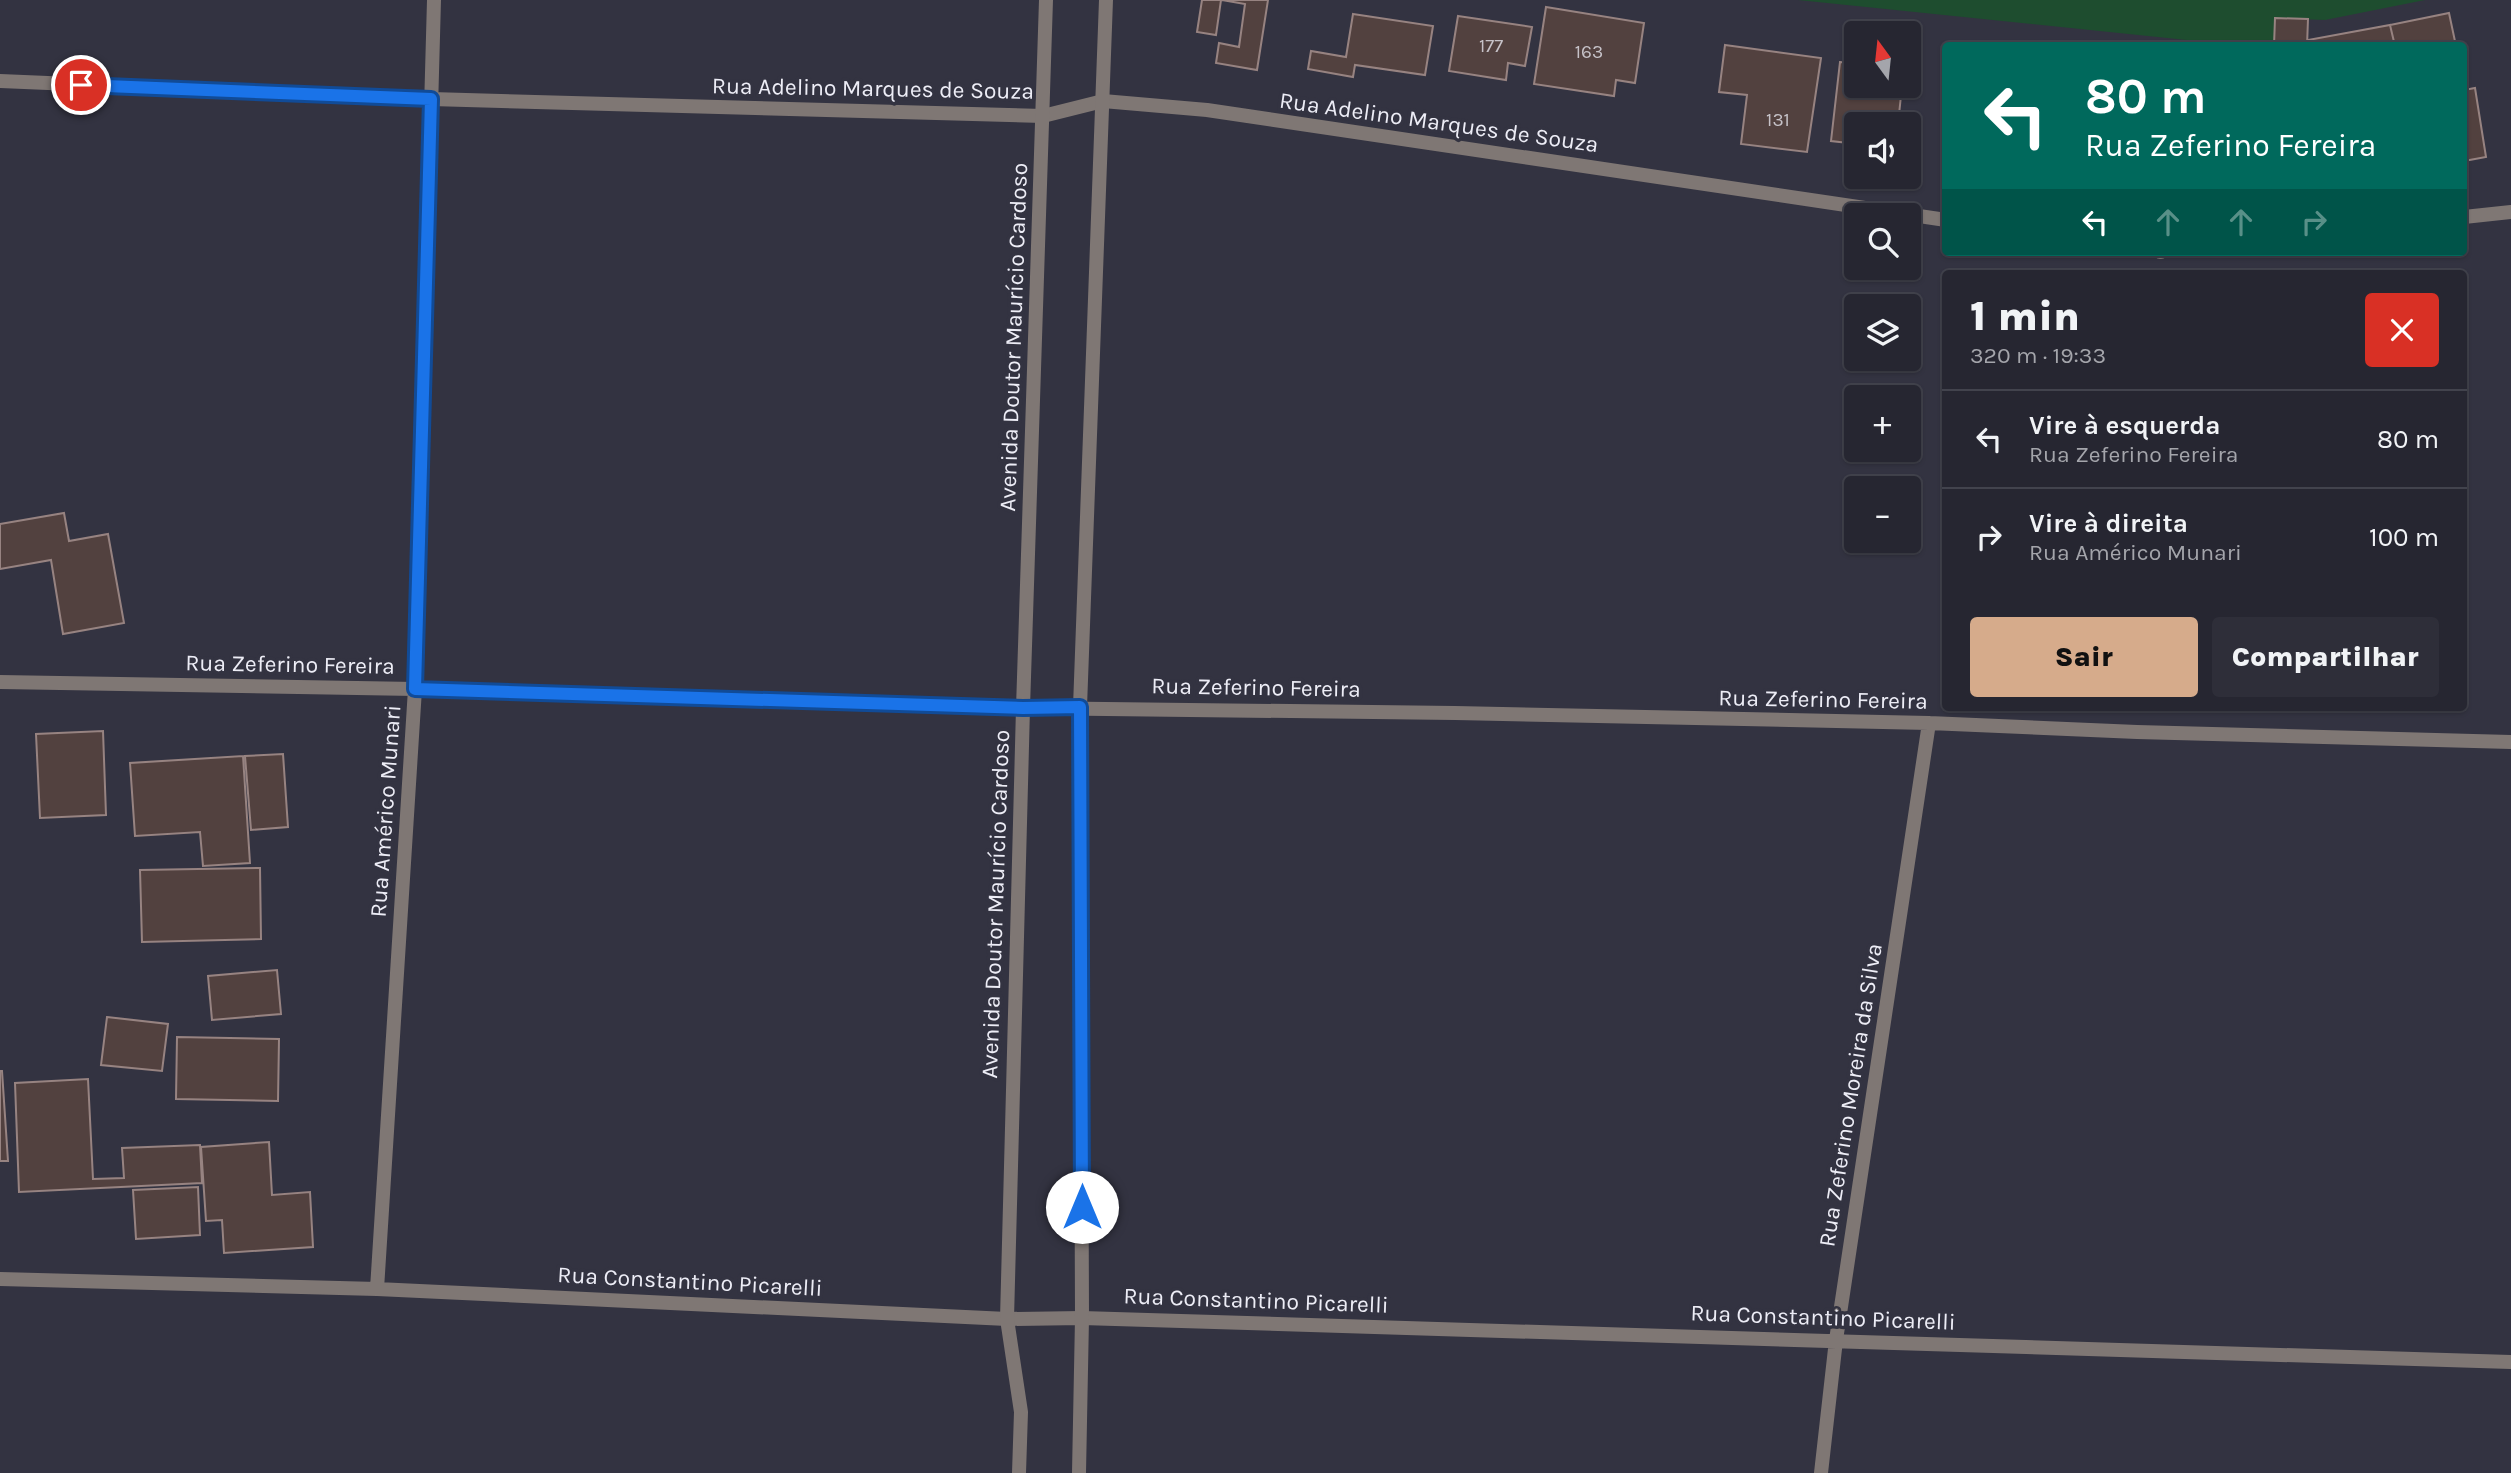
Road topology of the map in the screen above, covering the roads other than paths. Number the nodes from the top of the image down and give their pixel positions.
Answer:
1 (434, 0) edge
2 (1046, 0) edge
3 (1106, 0) edge
4 (0, 81) edge
5 (431, 99) junction
6 (1103, 101) junction
7 (1043, 116) junction
8 (2511, 212) edge
9 (2467, 217) edge
10 (1942, 219) edge
11 (0, 682) edge
12 (415, 689) junction
13 (1080, 707) junction
14 (1023, 708) junction
15 (1929, 723) junction
16 (2511, 742) edge
17 (0, 1279) edge
18 (377, 1289) junction
19 (1082, 1318) junction
20 (1007, 1319) junction
21 (1836, 1340) junction
22 (2511, 1362) edge
23 (1019, 1473) edge
24 (1079, 1473) edge
25 (1821, 1473) edge

1 - 5 street, Rua Américo Munari
2 - 7 street, Avenida Doutor Maurício Cardoso
3 - 6 street
4 - 5 street, Rua Adelino Marques de Souza
5 - 7 street, Rua Adelino Marques de Souza
5 - 12 street, Rua Américo Munari
6 - 7 street, Rua Adelino Marques de Souza
6 - 10 street, Rua Adelino Marques de Souza
6 - 13 street
7 - 14 street, Avenida Doutor Maurício Cardoso
8 - 9 street
11 - 12 street, Rua Zeferino Fereira
12 - 14 street, Rua Zeferino Fereira
12 - 18 street, Rua Américo Munari
13 - 14 street, Rua Zeferino Fereira
13 - 15 street, Rua Zeferino Fereira
13 - 19 street
14 - 20 street, Avenida Doutor Maurício Cardoso
15 - 16 street, Rua Zeferino Fereira
15 - 21 street, Rua Zeferino Moreira da Silva
17 - 18 street, Rua Constantino Picarelli
18 - 20 street, Rua Constantino Picarelli
19 - 20 street, Rua Constantino Picarelli
19 - 21 street, Rua Constantino Picarelli
19 - 24 street
20 - 23 street, Avenida Doutor Maurício Cardoso
21 - 22 street, Rua Constantino Picarelli
21 - 25 street, Rua Zeferino Moreira da Silva

